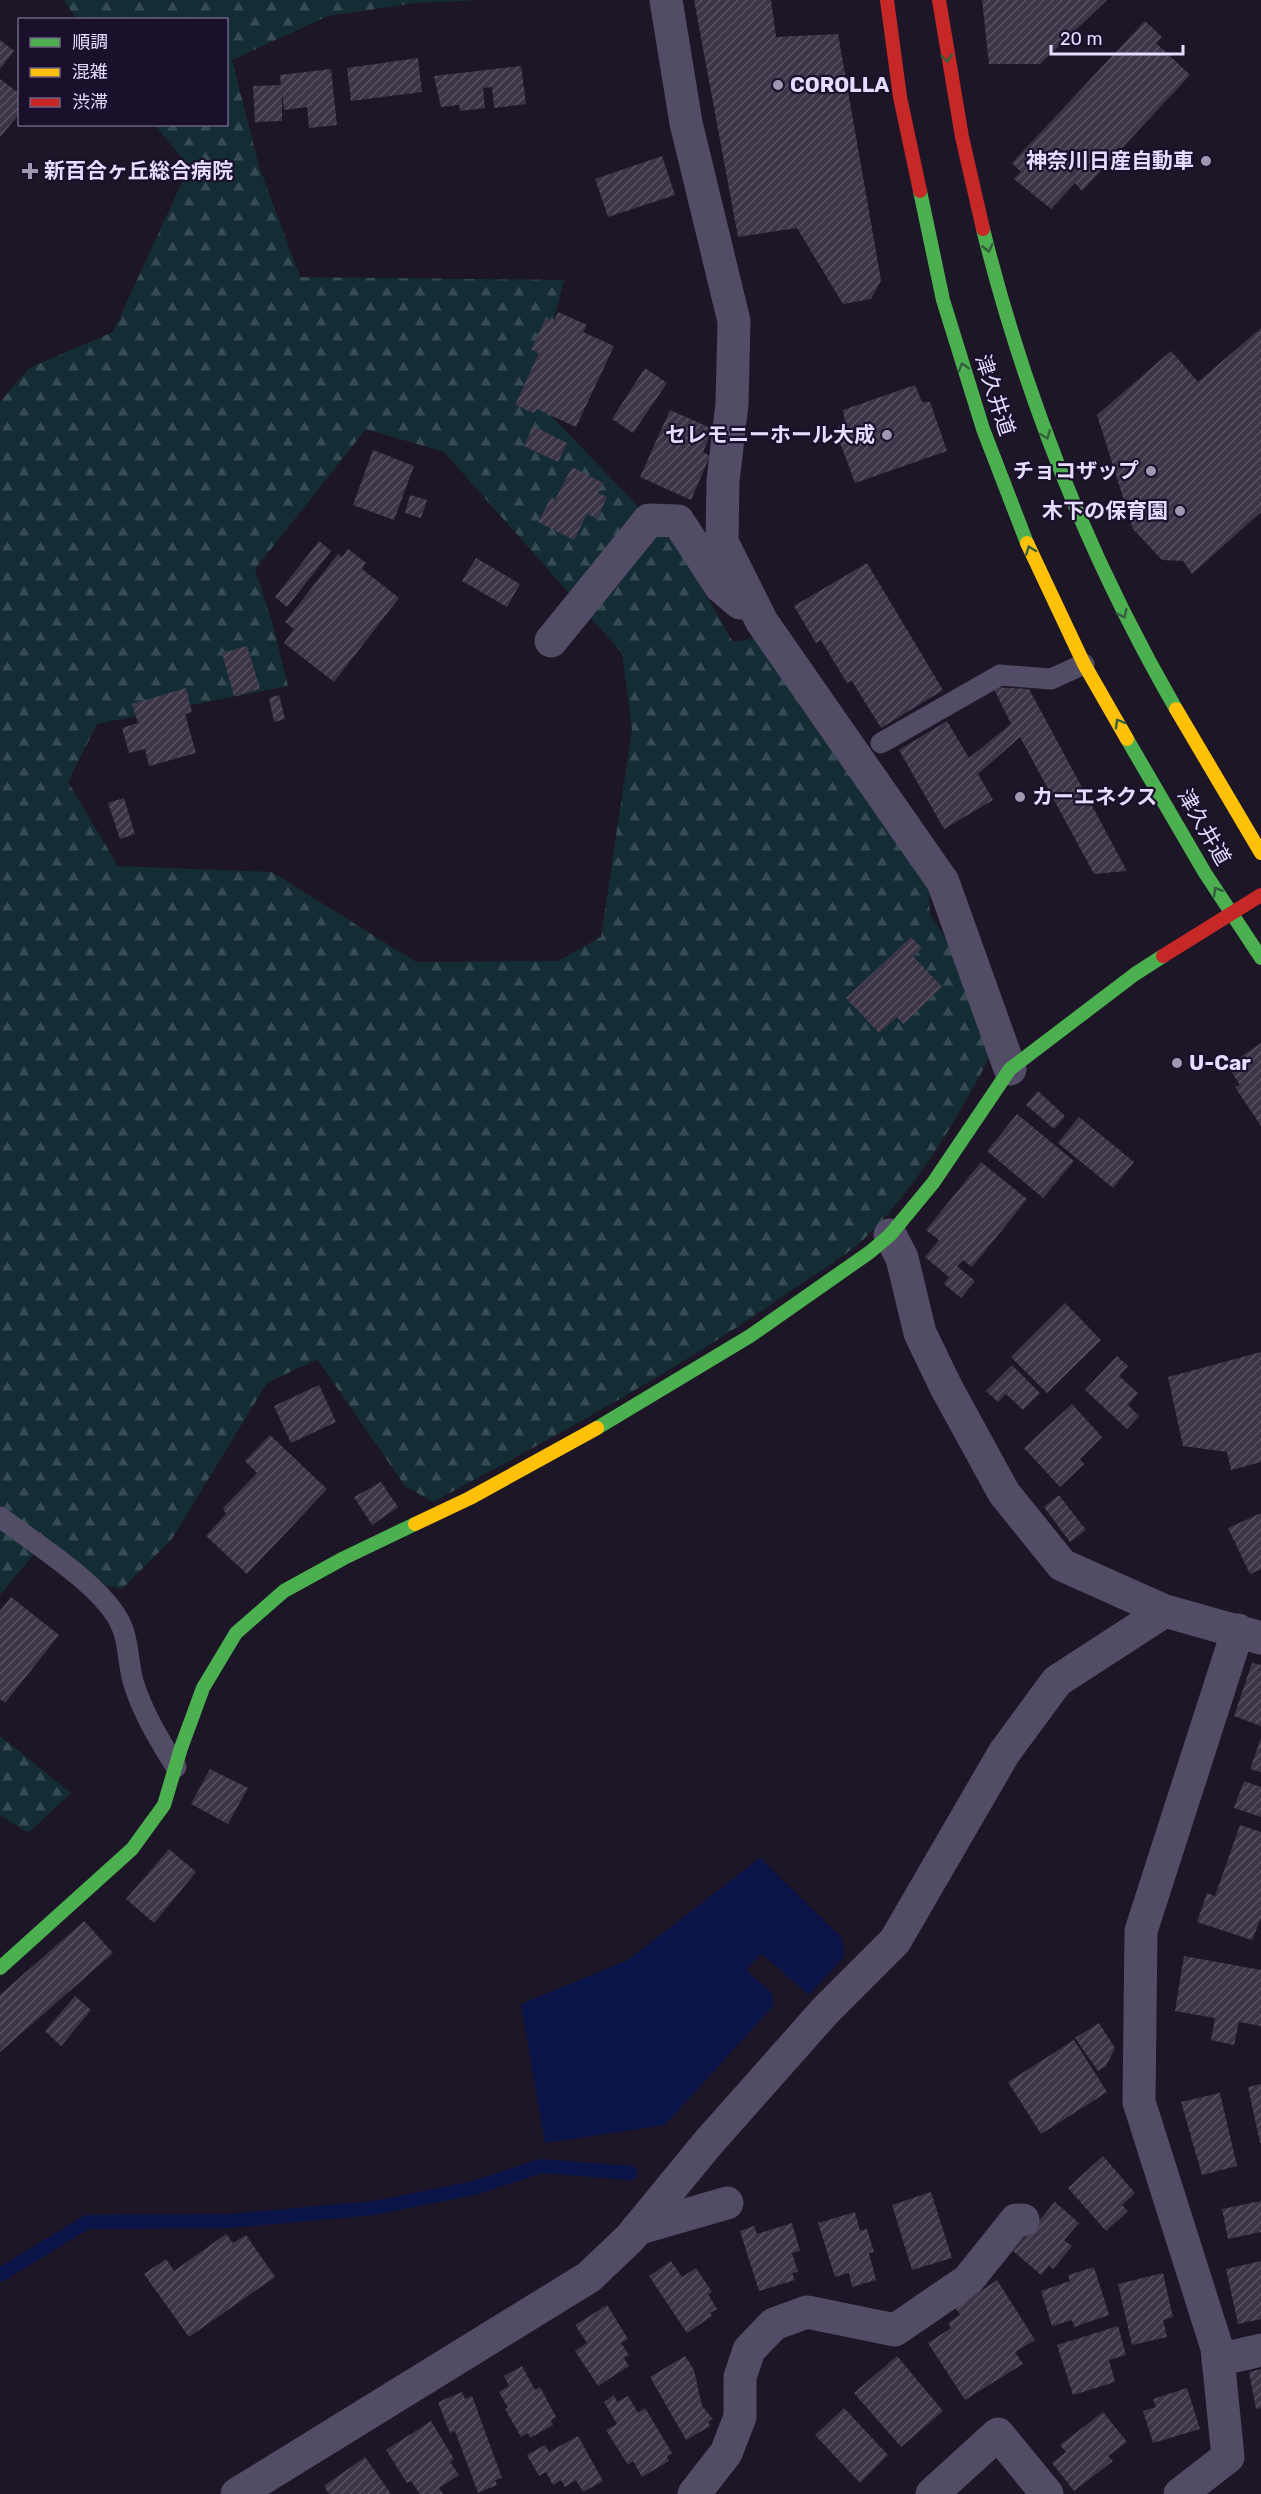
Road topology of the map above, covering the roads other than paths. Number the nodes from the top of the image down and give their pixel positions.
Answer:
1 (666, 0) edge
2 (887, 0) edge
3 (939, 0) edge
4 (762, 622) junction
5 (551, 641) dead end
6 (1084, 664) junction
7 (881, 743) dead end
8 (1261, 853) edge
9 (1261, 895) edge
10 (1232, 914) junction
11 (1261, 958) edge
12 (1010, 1069) junction
13 (890, 1235) junction
14 (0, 1517) edge
15 (1165, 1611) junction
16 (1250, 1634) edge
17 (176, 1767) junction
18 (0, 1968) edge
19 (727, 2202) dead end
20 (1023, 2220) dead end
21 (638, 2229) junction
22 (1261, 2350) edge
23 (1218, 2360) junction
24 (237, 2494) edge
25 (694, 2494) edge
26 (932, 2494) edge
27 (1047, 2494) edge
28 (1180, 2494) edge

1 - 4 street
6 -> 2 main road, 津久井道
3 -> 8 main road, 津久井道
4 - 5 street
4 - 12 street
6 - 7 lane
10 -> 6 main road, 津久井道
9 - 10 main road
10 - 11 main road, 津久井道
10 - 12 main road
12 - 13 main road
13 - 15 street
13 - 17 main road
14 - 17 lane
15 - 16 street
15 - 21 street
16 - 23 street
17 - 18 main road
19 - 21 street
20 - 25 street
21 - 24 street
22 - 23 street
23 - 28 street
26 - 27 street

